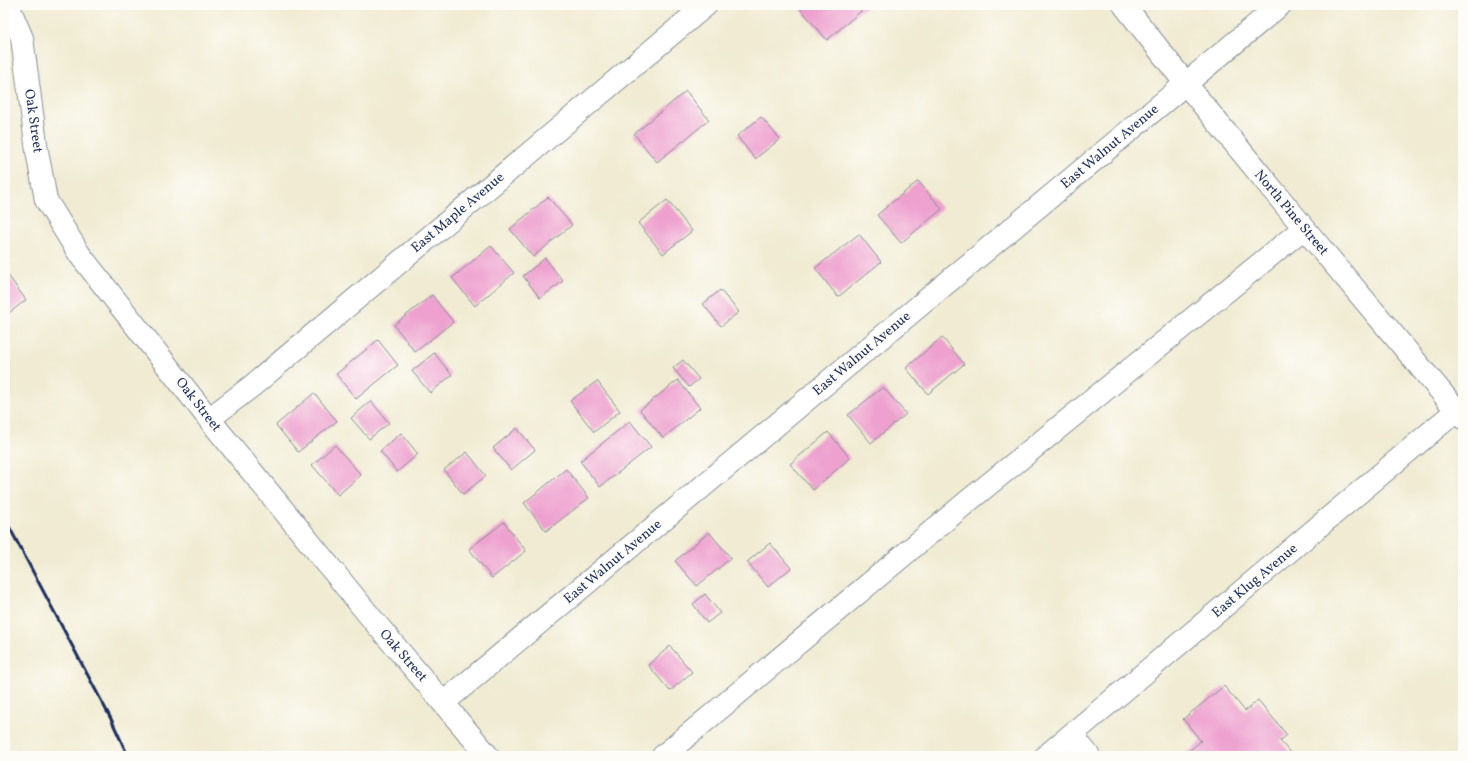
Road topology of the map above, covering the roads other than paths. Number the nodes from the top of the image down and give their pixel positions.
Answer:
1 (8, 5) edge
2 (706, 5) edge
3 (1124, 5) edge
4 (1280, 5) edge
5 (1186, 84) junction
6 (1304, 228) junction
7 (1461, 411) edge
8 (209, 419) junction
9 (443, 703) junction
10 (1072, 735) junction
11 (488, 756) edge
12 (663, 756) edge
13 (1046, 756) edge
14 (1089, 756) edge

1 - 8 street, Oak Street
2 - 8 street, East Maple Avenue
3 - 5 street, North Pine Street
4 - 5 street, East Walnut Avenue
5 - 6 street, North Pine Street
5 - 9 street, East Walnut Avenue
6 - 7 street, North Pine Street
6 - 12 street
7 - 10 street, East Klug Avenue
8 - 9 street, Oak Street
9 - 11 street, Oak Street
10 - 13 street, East Klug Avenue
10 - 14 street

